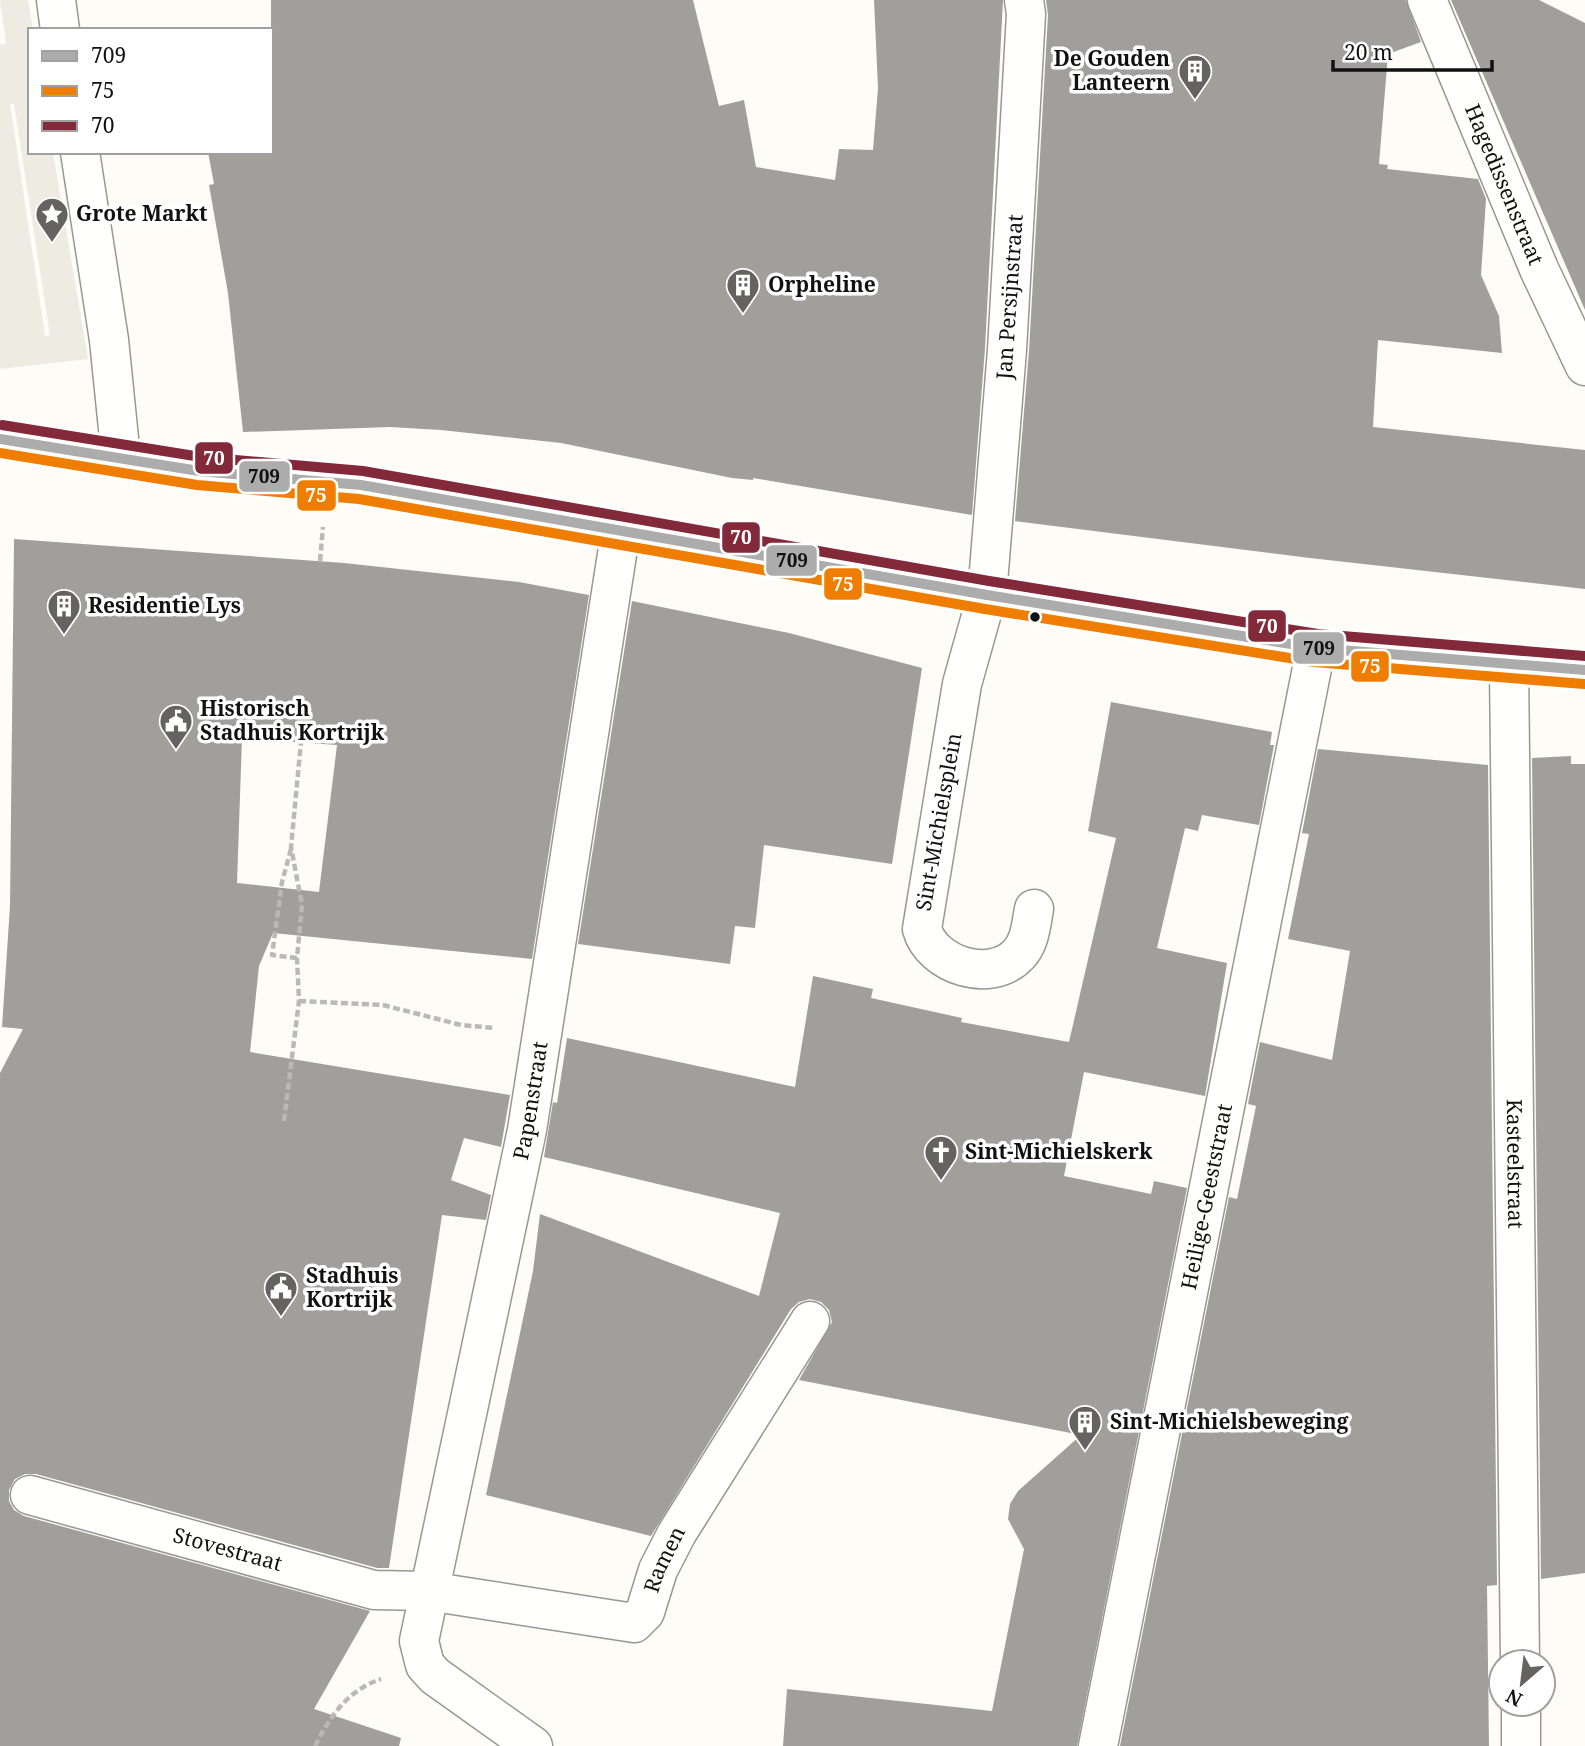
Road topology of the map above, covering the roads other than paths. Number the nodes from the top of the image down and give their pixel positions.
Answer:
1 (56, 0) edge
2 (1024, 0) edge
3 (1427, 0) edge
4 (60, 28) edge
5 (80, 154) edge
6 (1585, 366) edge
7 (0, 439) edge
8 (121, 458) junction
9 (621, 529) junction
10 (987, 595) junction
11 (1316, 648) junction
12 (1509, 665) junction
13 (1585, 670) edge
14 (1034, 909) dead end
15 (810, 1321) dead end
16 (30, 1495) dead end
17 (428, 1591) junction
18 (1520, 1648) edge
19 (1521, 1718) edge
20 (533, 1746) edge
21 (1098, 1746) edge
22 (1521, 1746) edge

1 - 4 street
2 - 10 street, Jan Persijnstraat
3 - 6 street, Hagedissenstraat
5 - 8 street
7 - 8 street
8 - 9 street
9 - 10 street
9 - 17 street, Papenstraat
10 - 11 street
10 - 14 street, Sint-Michielsplein
11 - 12 street
11 - 21 street, Heilige-Geeststraat
12 - 13 street
12 - 18 street, Kasteelstraat
15 - 17 street, Ramen
16 - 17 street, Stovestraat
17 - 20 street, Papenstraat
19 - 22 street

